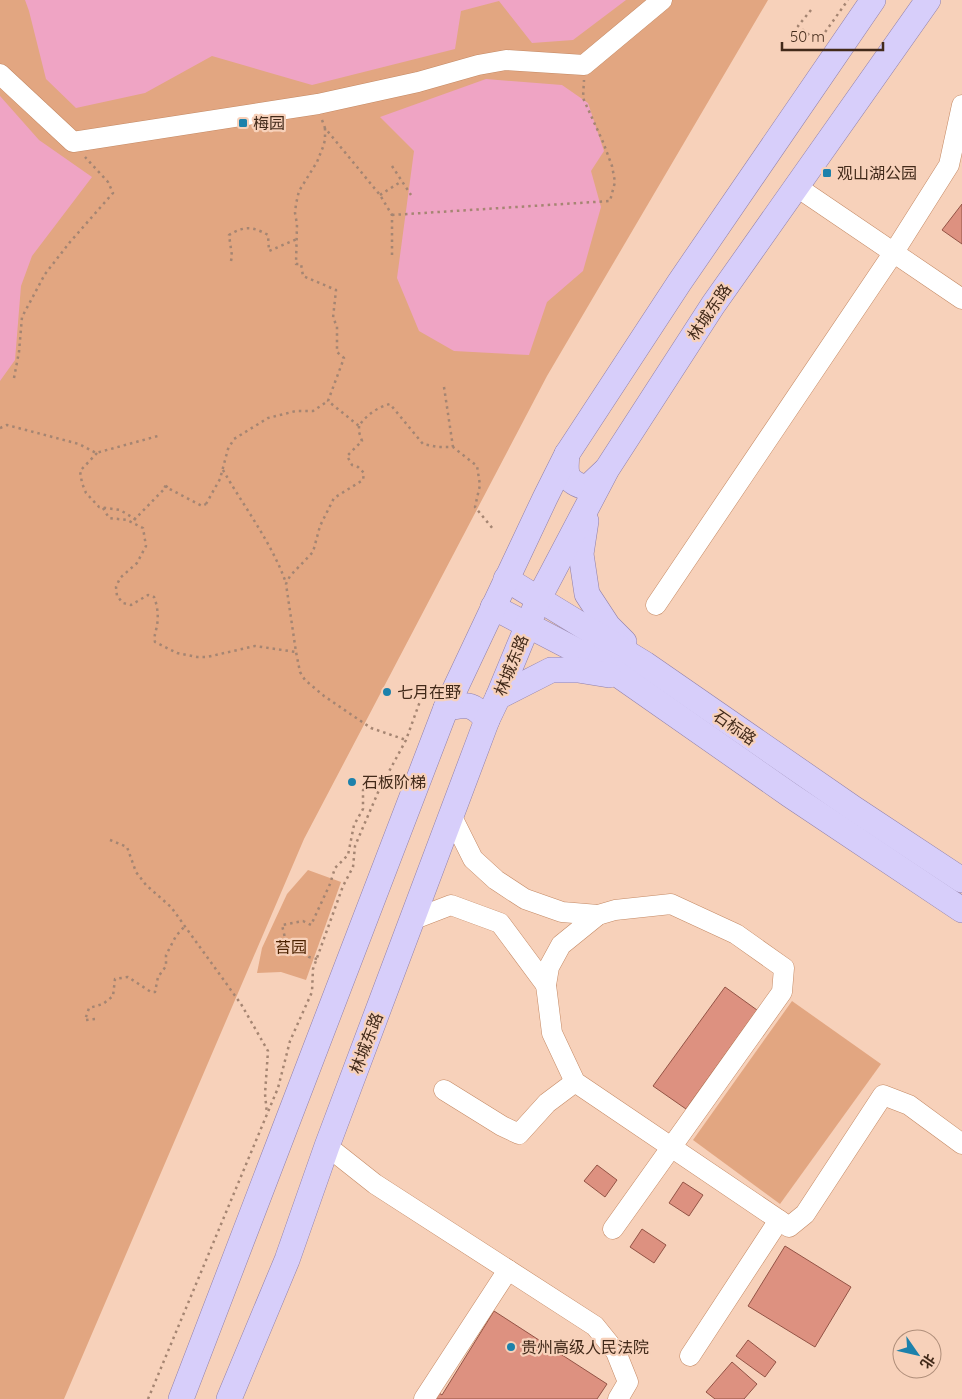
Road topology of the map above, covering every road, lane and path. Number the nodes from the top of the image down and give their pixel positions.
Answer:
1 (662, 0) edge
2 (848, 0) edge
3 (874, 0) edge
4 (928, 0) edge
5 (810, 10) dead end
6 (584, 65) junction
7 (0, 74) edge
8 (318, 104) junction
9 (962, 105) edge
10 (325, 128) junction
11 (73, 142) junction
12 (392, 166) dead end
13 (402, 182) junction
14 (797, 187) junction
15 (380, 195) junction
16 (412, 195) dead end
17 (392, 216) junction
18 (297, 239) junction
19 (894, 252) junction
20 (392, 259) dead end
21 (230, 261) dead end
22 (962, 299) edge
23 (14, 378) dead end
24 (444, 387) dead end
25 (328, 402) junction
26 (359, 426) junction
27 (0, 428) edge
28 (158, 436) dead end
29 (453, 447) junction
30 (100, 452) junction
31 (567, 454) junction
32 (607, 469) junction
33 (222, 470) junction
34 (170, 483) dead end
35 (165, 487) junction
36 (588, 503) junction
37 (103, 508) junction
38 (493, 529) dead end
39 (506, 579) junction
40 (286, 584) junction
41 (539, 598) junction
42 (656, 605) dead end
43 (493, 608) junction
44 (528, 625) junction
45 (593, 646) junction
46 (296, 652) junction
47 (645, 664) junction
48 (620, 676) junction
49 (423, 694) dead end
50 (498, 697) junction
51 (446, 708) junction
52 (487, 720) junction
53 (406, 740) junction
54 (382, 785) junction
55 (451, 815) junction
56 (110, 840) dead end
57 (962, 880) edge
58 (962, 910) edge
59 (598, 915) junction
60 (412, 920) junction
61 (184, 927) junction
62 (317, 959) junction
63 (546, 984) junction
64 (95, 1019) dead end
65 (575, 1082) junction
66 (444, 1090) dead end
67 (267, 1115) junction
68 (962, 1144) edge
69 (327, 1146) junction
70 (671, 1148) junction
71 (779, 1220) junction
72 (613, 1229) dead end
73 (508, 1270) junction
74 (690, 1356) dead end
75 (148, 1399) edge
76 (181, 1399) edge
77 (229, 1399) edge
78 (424, 1399) edge
79 (618, 1399) edge

1 - 6 street
2 - 5 path
3 - 31 main road
4 - 14 main road, 林城东路
6 - 8 street
6 - 17 path
7 - 11 street
8 - 10 path
8 - 11 street
9 - 19 street
10 - 15 path
10 - 18 path
11 - 23 path
12 - 13 path
13 - 15 path
13 - 16 path
14 - 19 street
14 - 32 main road, 林城东路
15 - 17 path
17 - 20 path
18 - 21 path
18 - 25 path
19 - 22 street
19 - 42 street
24 - 29 path
25 - 26 path
25 - 33 path
26 - 29 path
26 - 40 path
27 - 30 path
28 - 30 path
29 - 38 path
30 - 37 path
31 - 32 main road
31 - 39 main road
32 - 36 main road, 林城东路
33 - 35 path
33 - 40 path
34 - 35 path
35 - 37 path
36 - 41 main road, 林城东路
36 - 47 main road
37 - 46 path
39 - 41 main road, 石标路
39 - 43 main road
40 - 46 path
41 - 44 main road, 林城东路
41 - 45 main road, 石标路
43 - 44 main road
43 - 51 main road
44 - 45 main road
44 - 50 main road, 林城东路
45 - 47 main road, 石标路
45 - 48 main road, 石标路
46 - 53 path
47 - 57 main road, 石标路
48 - 50 main road
48 - 58 main road, 石标路
49 - 53 path
50 - 52 main road, 林城东路
51 - 52 main road
51 - 76 main road
52 - 55 main road, 林城东路
53 - 54 path
54 - 62 path
54 - 62 path
55 - 59 street
55 - 60 main road, 林城东路
56 - 61 path
59 - 63 street
59 - 70 street
60 - 63 street
60 - 69 main road, 林城东路
61 - 64 path
61 - 67 path
62 - 67 path
63 - 65 street
65 - 66 street
65 - 70 street
67 - 75 path
68 - 71 street
69 - 73 street
69 - 77 main road, 林城东路
70 - 71 street
70 - 72 street
71 - 74 street
73 - 78 street
73 - 79 street

